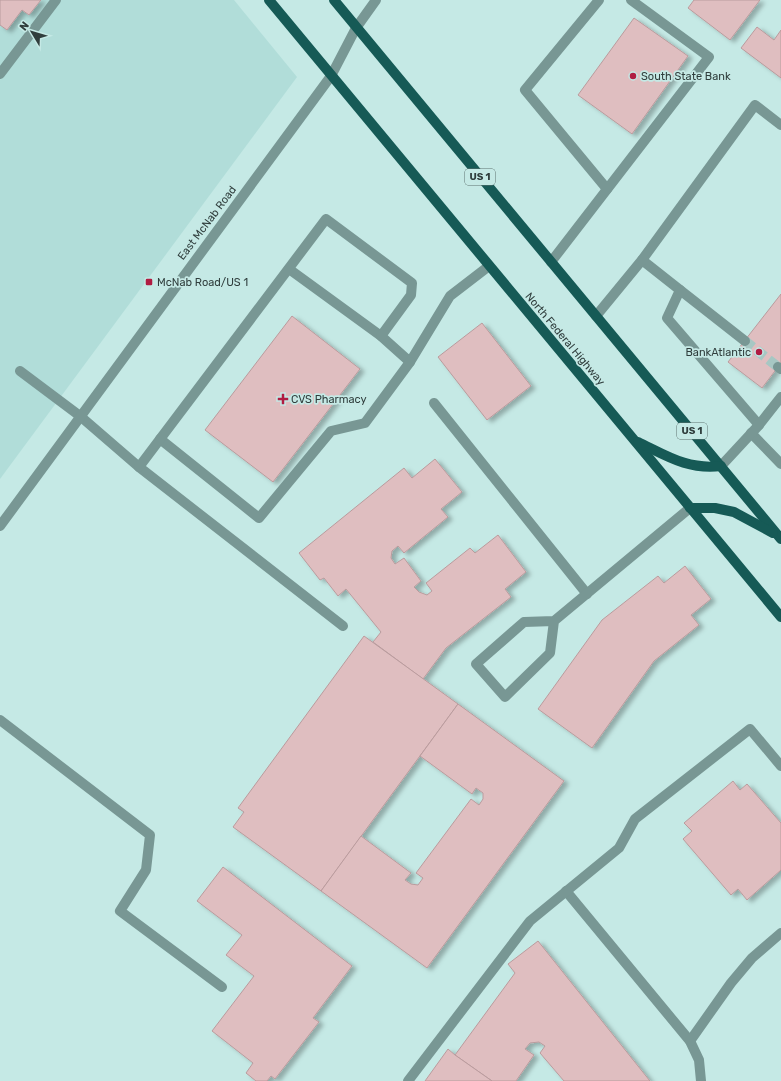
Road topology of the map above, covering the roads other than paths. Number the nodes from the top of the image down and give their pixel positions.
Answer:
1 (56, 0) edge
2 (269, 0) edge
3 (334, 0) edge
4 (376, 0) edge
5 (599, 0) edge
6 (631, 0) edge
7 (356, 28) junction
8 (0, 74) edge
9 (331, 76) junction
10 (781, 125) edge
11 (608, 189) junction
12 (642, 260) junction
13 (551, 262) junction
14 (490, 266) junction
15 (289, 269) junction
16 (680, 290) junction
17 (596, 316) junction
18 (381, 336) junction
19 (745, 341) tunnel mouth
20 (410, 362) junction
21 (20, 371) dead end
22 (781, 397) edge
23 (434, 403) dead end
24 (80, 416) junction
25 (759, 425) junction
26 (752, 433) junction
27 (160, 439) junction
28 (634, 441) junction
29 (781, 464) edge
30 (721, 466) junction
31 (139, 467) junction
32 (690, 508) junction
33 (0, 526) edge
34 (780, 537) edge
35 (587, 594) junction
36 (781, 616) edge
37 (554, 622) junction
38 (343, 626) dead end
39 (0, 720) edge
40 (781, 766) edge
41 (566, 891) junction
42 (781, 933) edge
43 (222, 987) dead end
44 (690, 1041) junction
45 (408, 1081) edge
46 (701, 1081) edge

1 - 8 street
2 - 9 main road, North Federal Highway
3 - 7 main road, US 1
4 - 7 street, East McNab Road
5 - 11 street
6 - 11 street
7 - 9 street, East McNab Road
7 - 13 main road, US 1
9 - 14 main road, North Federal Highway
9 - 24 street, East McNab Road
10 - 12 street
11 - 13 street
12 - 16 street
12 - 17 street
13 - 17 main road, US 1
14 - 20 street
14 - 28 main road, North Federal Highway
15 - 18 street
15 - 18 street
15 - 27 street
16 - 19 street
16 - 25 street
17 - 30 main road, US 1
18 - 20 street
20 - 27 street
21 - 24 street
22 - 25 street
23 - 35 street
24 - 31 street
24 - 33 street, East McNab Road
25 - 26 street
26 - 29 street
26 - 30 street
27 - 31 street
28 - 30 main road
28 - 32 main road, North Federal Highway
30 - 34 main road, US 1
31 - 38 street
32 - 34 main road
32 - 35 street
32 - 36 main road, North Federal Highway
35 - 37 street
37 - 37 street
39 - 43 street
40 - 41 street
41 - 44 street
41 - 45 street
42 - 44 street
44 - 46 street

